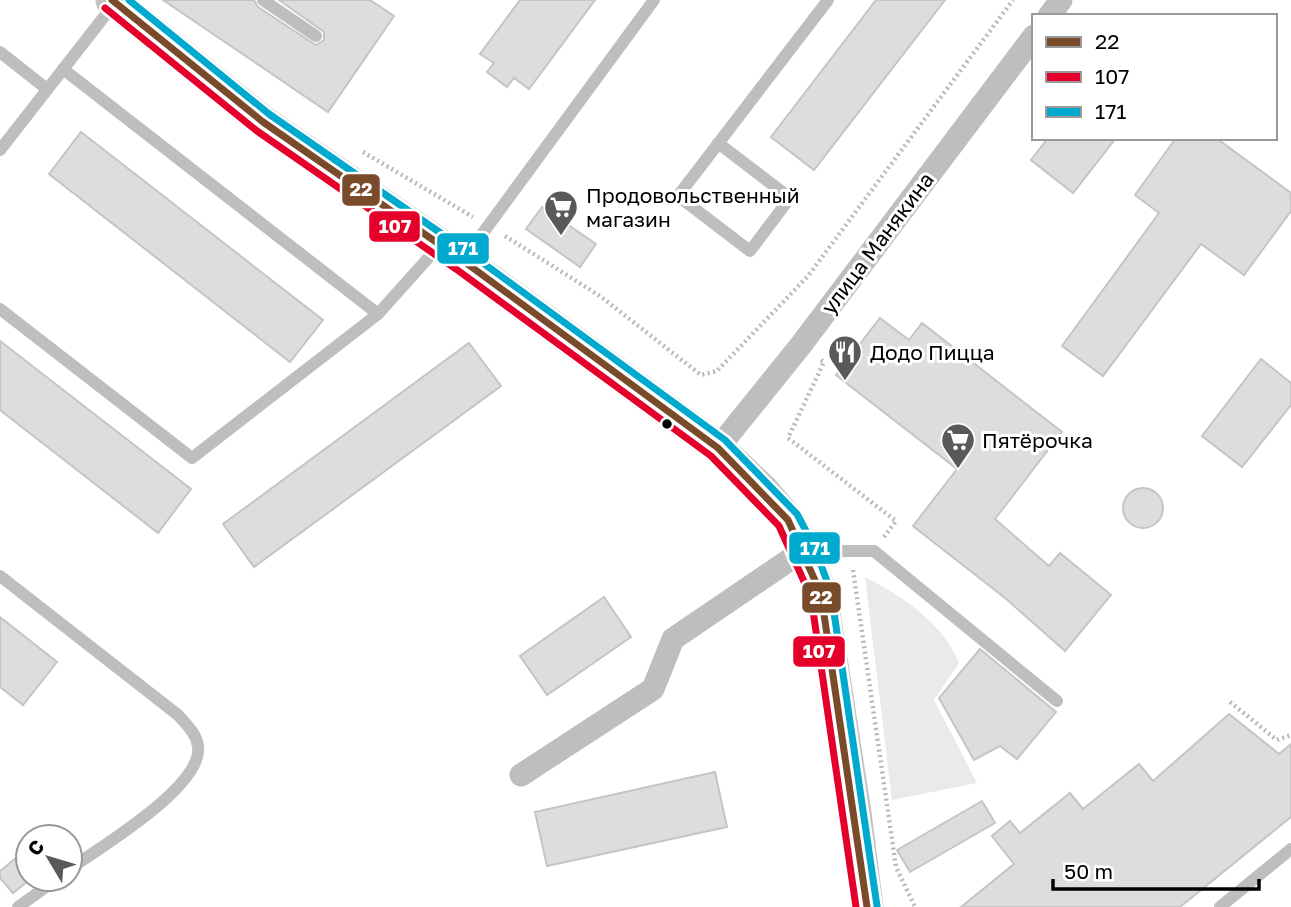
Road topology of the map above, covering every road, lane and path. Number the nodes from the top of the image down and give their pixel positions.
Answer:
1 (262, 0) edge
2 (654, 0) edge
3 (828, 0) edge
4 (113, 1) edge
5 (316, 36) dead end
6 (1032, 39) edge
7 (0, 52) edge
8 (63, 69) junction
9 (47, 89) junction
10 (718, 143) junction
11 (0, 150) edge
12 (451, 252) junction
13 (0, 309) edge
14 (378, 314) junction
15 (801, 345) junction
16 (718, 448) junction
17 (804, 550) junction
18 (874, 551) junction
19 (850, 552) junction
20 (0, 576) edge
21 (1056, 701) dead end
22 (1230, 702) dead end
23 (1291, 734) edge
24 (521, 775) dead end
25 (1291, 849) edge
26 (84, 859) edge
27 (38, 893) edge
28 (19, 907) edge
29 (867, 907) edge
30 (915, 907) edge
31 (1220, 907) edge

1 - 5 lane
2 - 12 lane
3 - 10 lane
4 - 8 lane
4 - 12 main road
6 - 15 street, улица Манякина
7 - 9 lane
8 - 9 lane
8 - 14 lane
9 - 11 lane
10 - 10 lane
12 - 14 lane
12 - 16 main road
13 - 14 lane
15 - 16 street, улица Манякина
15 - 18 path
16 - 17 main road
17 - 19 lane
17 - 24 street
17 - 29 main road
18 - 19 lane
18 - 21 lane
19 - 30 path
20 - 26 lane
22 - 23 path
25 - 31 lane
27 - 28 lane

